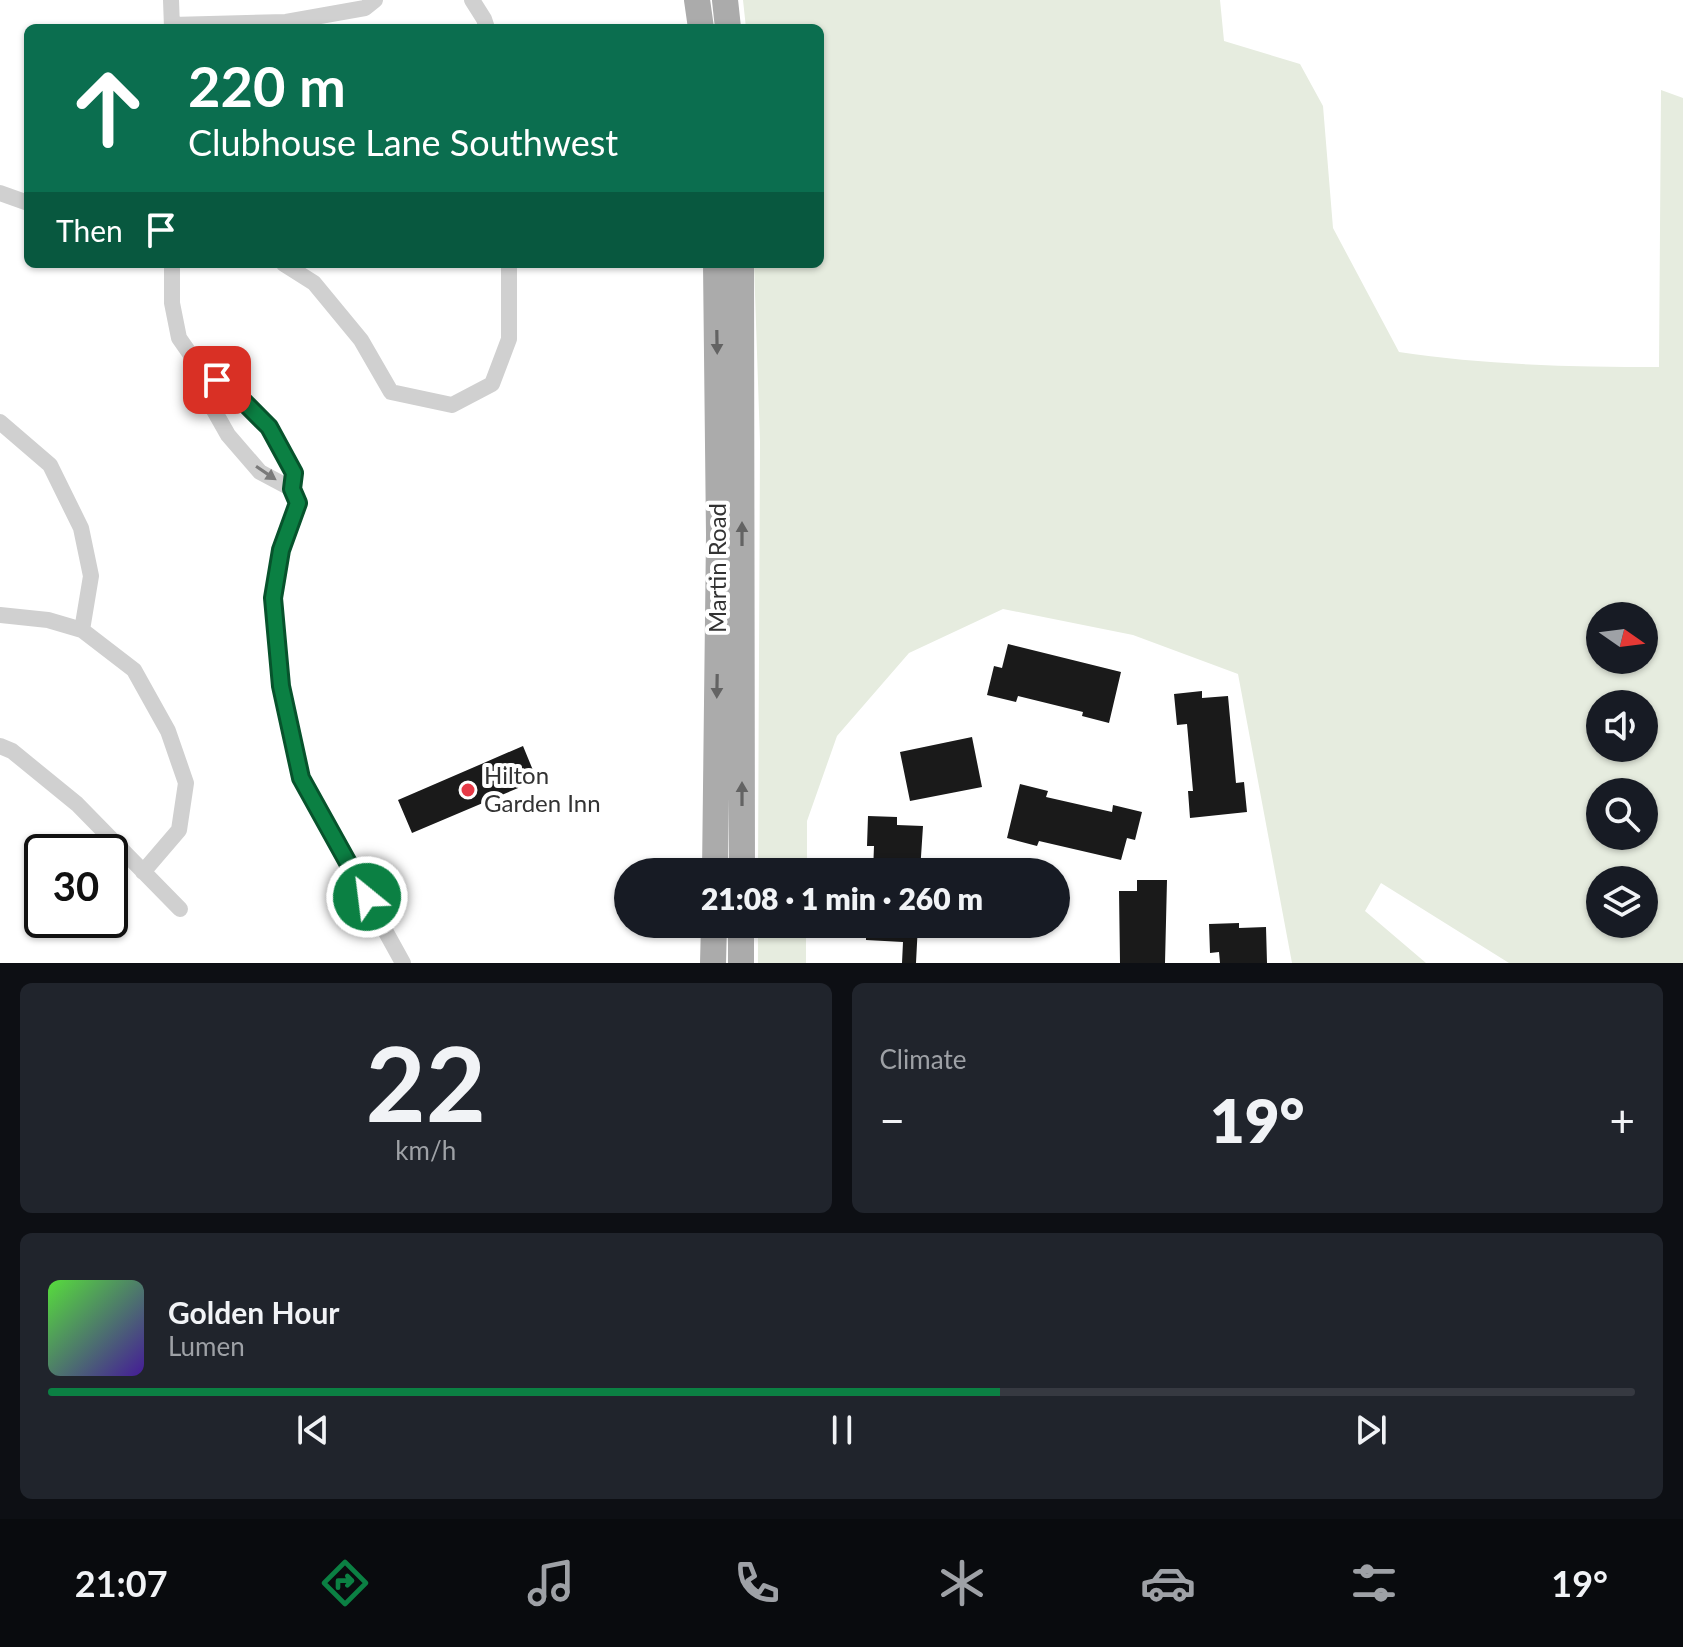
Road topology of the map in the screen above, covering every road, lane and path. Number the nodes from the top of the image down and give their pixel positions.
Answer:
1 (171, 0) edge
2 (375, 0) edge
3 (472, 0) edge
4 (697, 0) edge
5 (725, 0) edge
6 (172, 24) edge
7 (240, 24) edge
8 (486, 24) edge
9 (700, 24) edge
10 (728, 24) edge
11 (0, 193) edge
12 (24, 202) edge
13 (172, 268) edge
14 (290, 268) edge
15 (509, 268) edge
16 (716, 268) edge
17 (741, 268) edge
18 (202, 371) junction
19 (0, 422) edge
20 (292, 489) junction
21 (0, 615) edge
22 (82, 630) junction
23 (0, 746) edge
24 (715, 858) edge
25 (742, 858) edge
26 (143, 872) junction
27 (180, 909) dead end
28 (714, 938) edge
29 (741, 938) edge
30 (403, 963) edge
31 (713, 963) edge
32 (741, 963) edge

1 - 6 street
2 - 7 street
3 - 8 street
4 - 9 main road
5 - 10 main road
11 - 12 street
13 - 18 street
14 - 15 street
16 -> 24 main road, Martin Road
25 -> 17 main road, Martin Road
18 -> 20 street
18 - 20 street
19 - 22 street
20 - 30 street
21 - 22 street
22 - 26 street
23 - 26 street
26 - 27 street
28 - 31 main road
29 - 32 main road

